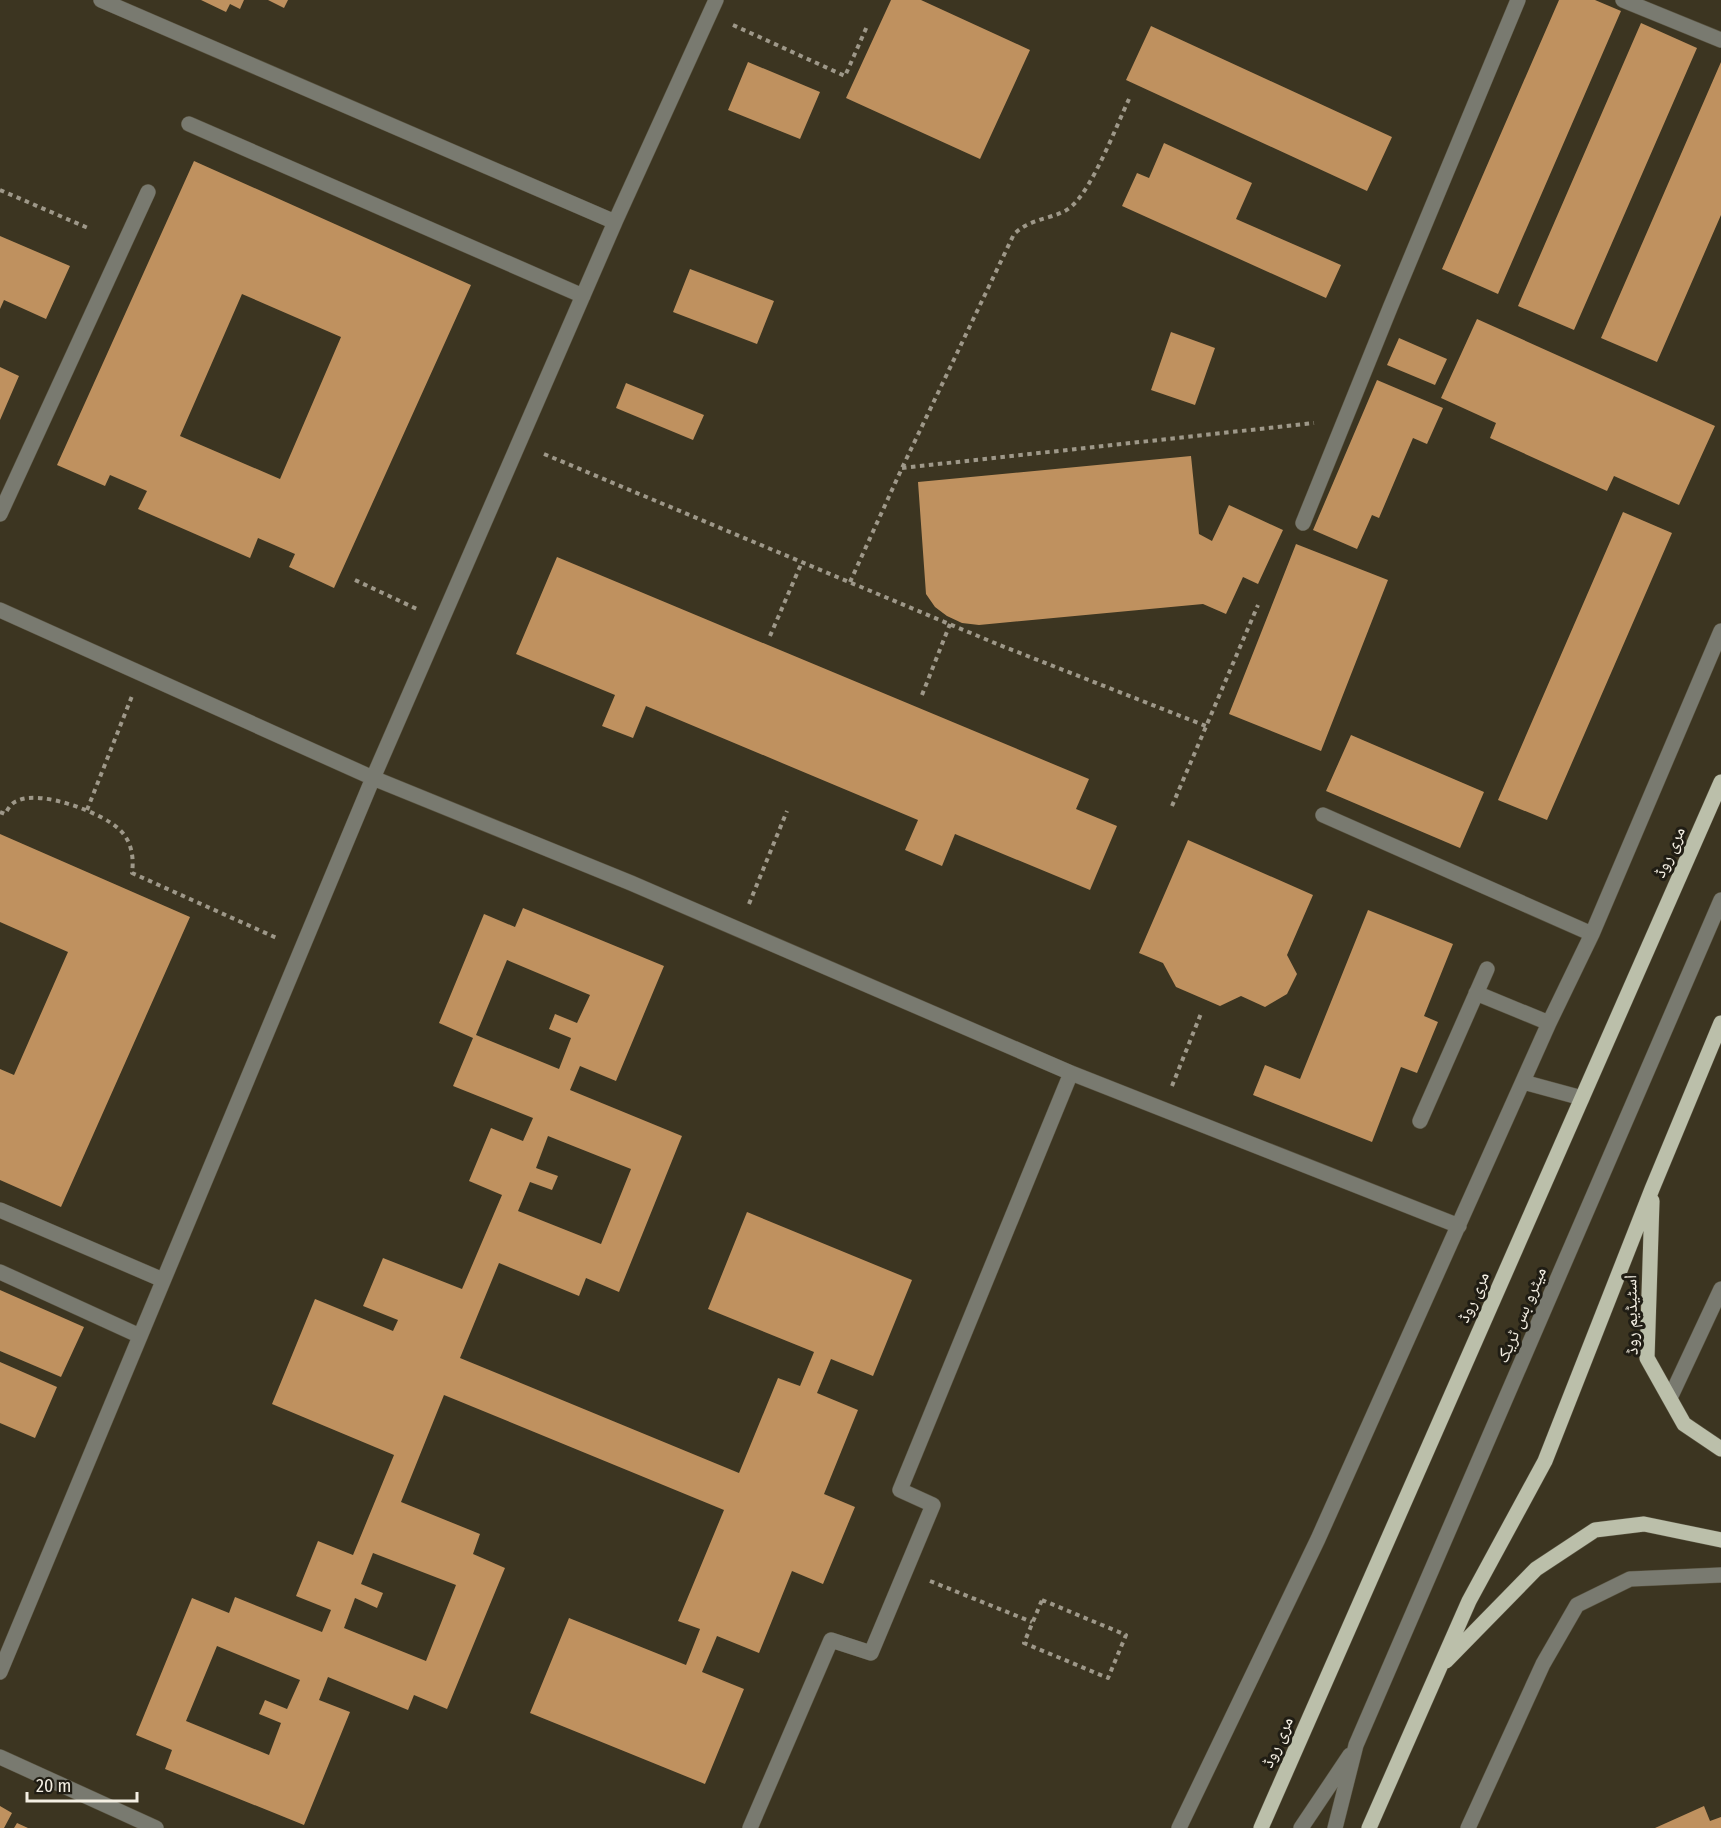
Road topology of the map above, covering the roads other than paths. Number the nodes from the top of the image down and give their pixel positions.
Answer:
1 (101, 0) edge
2 (716, 0) edge
3 (1518, 0) edge
4 (1623, 0) edge
5 (1721, 40) edge
6 (189, 124) dead end
7 (148, 192) dead end
8 (615, 222) junction
9 (583, 296) junction
10 (0, 514) edge
11 (1303, 523) dead end
12 (0, 610) edge
13 (1721, 631) edge
14 (373, 778) junction
15 (1721, 782) edge
16 (1323, 815) dead end
17 (1721, 900) edge
18 (1592, 934) junction
19 (1487, 969) dead end
20 (1476, 993) junction
21 (1549, 1023) junction
22 (1721, 1023) edge
23 (1071, 1073) junction
24 (1523, 1082) junction
25 (1582, 1098) junction
26 (1420, 1121) dead end
27 (1652, 1189) junction
28 (0, 1210) edge
29 (1459, 1226) junction
30 (0, 1272) edge
31 (163, 1280) junction
32 (1721, 1289) edge
33 (140, 1336) junction
34 (1670, 1398) junction
35 (1721, 1449) edge
36 (1721, 1540) edge
37 (1721, 1575) edge
38 (1439, 1668) junction
39 (0, 1672) edge
40 (1356, 1745) junction
41 (0, 1757) edge
42 (156, 1828) edge
43 (750, 1828) edge
44 (1179, 1828) edge
45 (1261, 1828) edge
46 (1301, 1828) edge
47 (1335, 1828) edge
48 (1369, 1828) edge
49 (1468, 1828) edge

1 - 8 lane
2 - 8 lane
3 - 11 lane
4 - 5 lane
6 - 9 lane
7 - 10 lane
8 - 9 lane
9 - 14 lane
12 - 14 lane
13 - 18 lane
14 - 23 lane
14 - 31 lane
15 - 25 main road, مری روڈ
16 - 18 lane
17 - 40 lane, میٹرو بس ٹریک
18 - 21 lane
19 - 20 lane
20 - 21 lane
20 - 26 lane
21 - 24 lane
22 - 27 main road
23 - 29 lane
23 - 43 lane
24 - 25 lane
24 - 29 lane
25 - 45 main road, مری روڈ
27 - 34 main road, اسٹیڈیم روڈ
27 - 38 main road
28 - 31 lane
29 - 44 lane
30 - 33 lane
31 - 33 lane
32 - 34 lane
33 - 39 lane
34 - 35 main road, اسٹیڈیم روڈ
36 - 38 main road
37 - 49 lane
38 - 48 main road
40 - 46 lane, میٹرو بس ٹریک
40 - 47 lane, میٹرو بس ٹریک
41 - 42 lane

